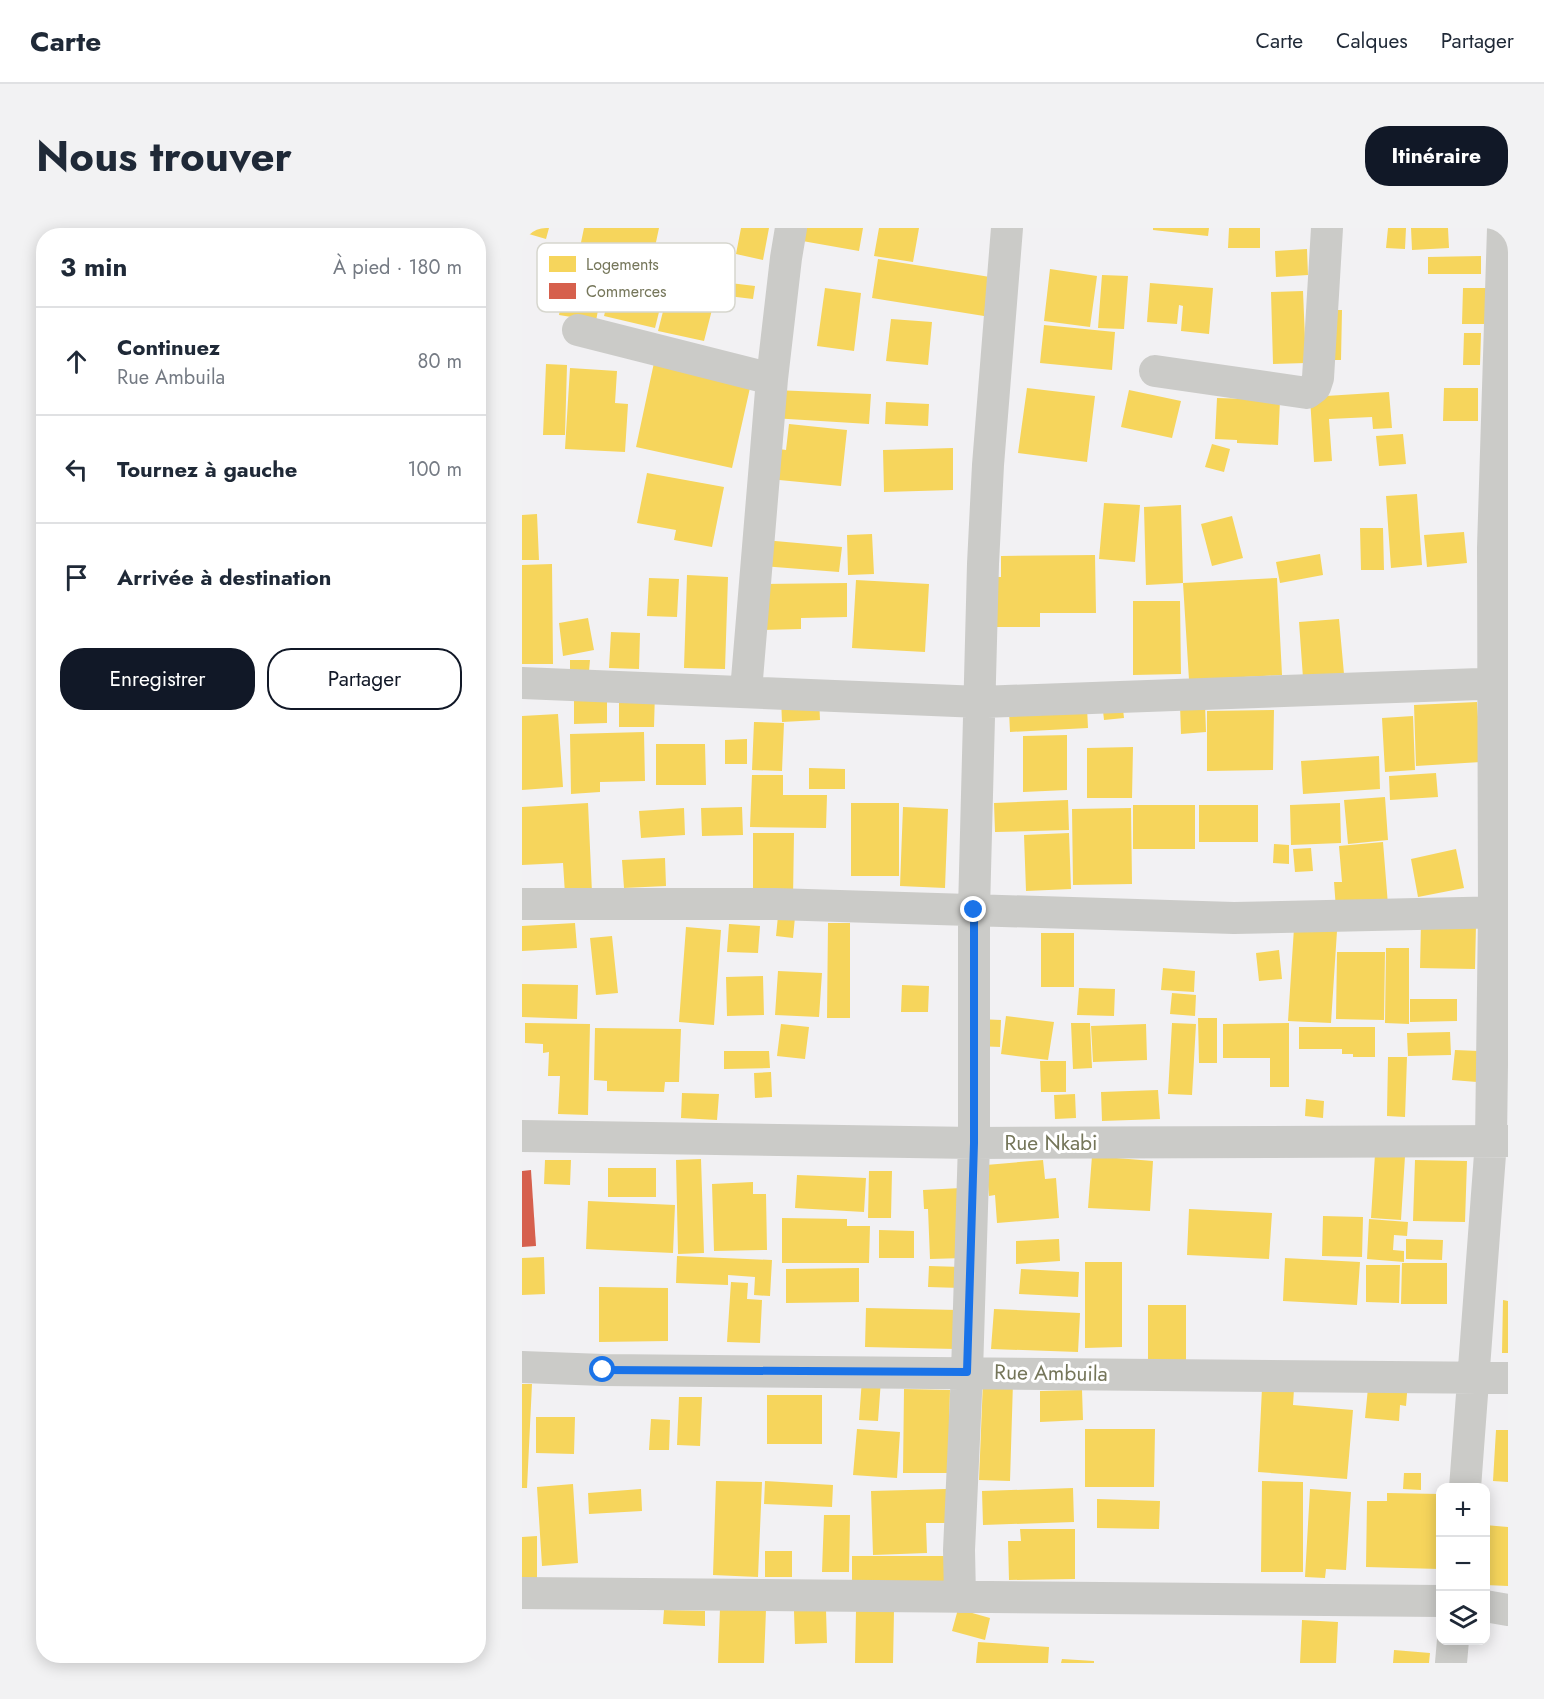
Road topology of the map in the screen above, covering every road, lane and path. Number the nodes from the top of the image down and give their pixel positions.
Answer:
1 (791, 228) edge
2 (1007, 228) edge
3 (1327, 228) edge
4 (1503, 228) edge
5 (578, 330) dead end
6 (1155, 371) dead end
7 (772, 379) junction
8 (522, 683) edge
9 (1501, 683) edge
10 (746, 691) junction
11 (980, 702) junction
12 (522, 904) edge
13 (974, 910) junction
14 (1501, 913) edge
15 (522, 1136) edge
16 (1500, 1141) edge
17 (974, 1143) junction
18 (522, 1367) edge
19 (967, 1372) junction
20 (1474, 1377) junction
21 (1508, 1378) edge
22 (1465, 1483) edge
23 (522, 1593) edge
24 (960, 1597) junction
25 (1436, 1602) edge
26 (1490, 1607) edge
27 (1508, 1610) edge
28 (1453, 1645) edge
29 (1451, 1663) edge

1 - 7 street
2 - 11 street
3 - 6 street
4 - 9 street
5 - 7 street
7 - 10 street
8 - 10 street
9 - 11 street
9 - 14 street
10 - 11 street
11 - 13 street
12 - 13 street
13 - 14 street
13 - 17 street
14 - 16 street
15 - 17 street, Rue Nkabi
16 - 17 street, Rue Nkabi
16 - 20 street
17 - 19 street
18 - 19 street, Rue Ambuila
19 - 20 street, Rue Ambuila
19 - 24 street
20 - 21 street, Rue Ambuila
20 - 22 street
23 - 24 street
24 - 25 street
26 - 27 street
28 - 29 street

